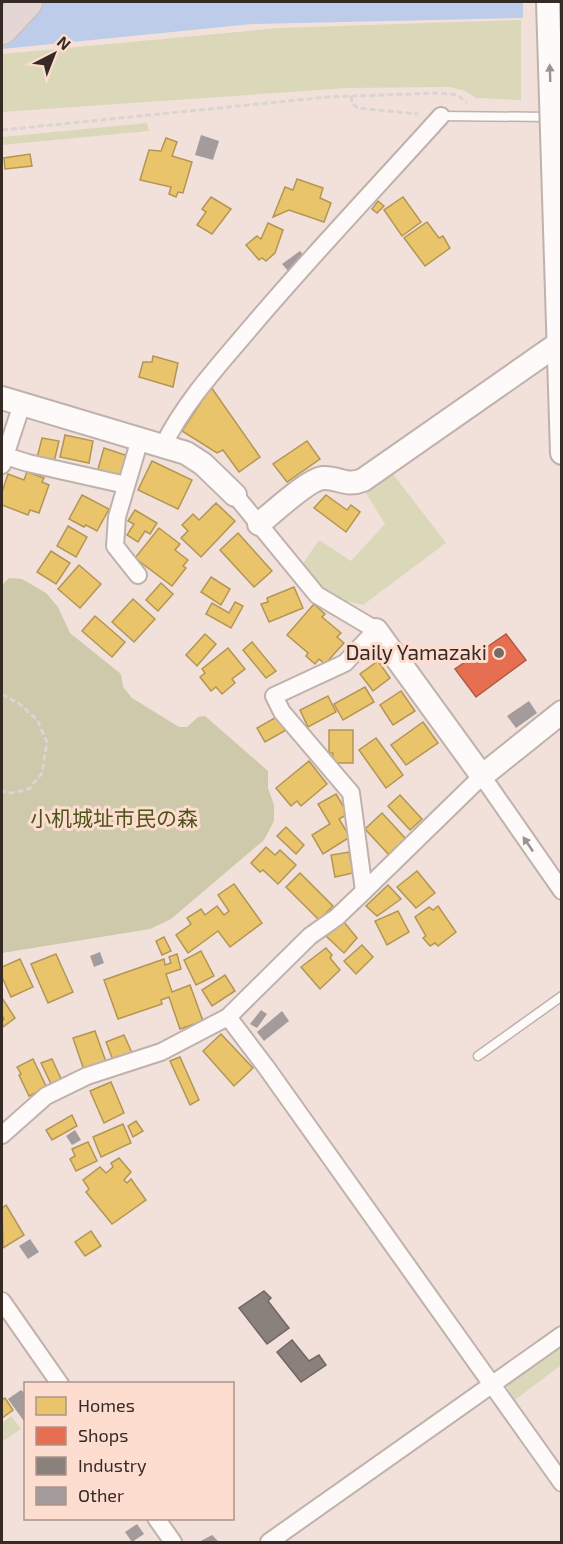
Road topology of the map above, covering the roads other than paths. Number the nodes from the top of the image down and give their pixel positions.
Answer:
1 (27, 2) edge
2 (548, 2) edge
3 (2, 29) edge
4 (441, 117) joint
5 (557, 124) edge
6 (560, 342) edge
7 (12, 401) edge
8 (140, 439) junction
9 (163, 446) junction
10 (561, 453) edge
11 (3, 459) edge
12 (126, 485) junction
13 (235, 495) joint
14 (259, 524) junction
15 (138, 575) dead end
16 (375, 630) junction
17 (561, 712) edge
18 (482, 776) junction
19 (364, 891) junction
20 (561, 891) edge
21 (561, 996) edge
22 (228, 1017) junction
23 (478, 1056) dead end
24 (2, 1134) edge
25 (2, 1301) edge
26 (561, 1335) edge
27 (59, 1382) edge
28 (492, 1385) junction
29 (561, 1483) edge
30 (157, 1520) edge
31 (173, 1542) edge
32 (269, 1542) edge

1 - 3 highway
5 -> 2 street, bridge
4 - 5 lane
4 - 9 street
5 - 6 street
6 - 10 street
6 - 14 street
7 - 8 street
7 - 11 street
8 - 9 street
8 - 12 street
9 - 13 street
11 - 12 street
12 - 15 street
13 - 14 street
14 - 16 street
16 - 18 street
16 - 19 street
17 - 18 street
18 - 19 street
20 -> 18 street
19 - 22 street
21 - 23 lane
22 - 24 street
22 - 28 street
25 - 27 street
26 - 28 street
28 - 29 street
28 - 32 street
30 - 31 street

